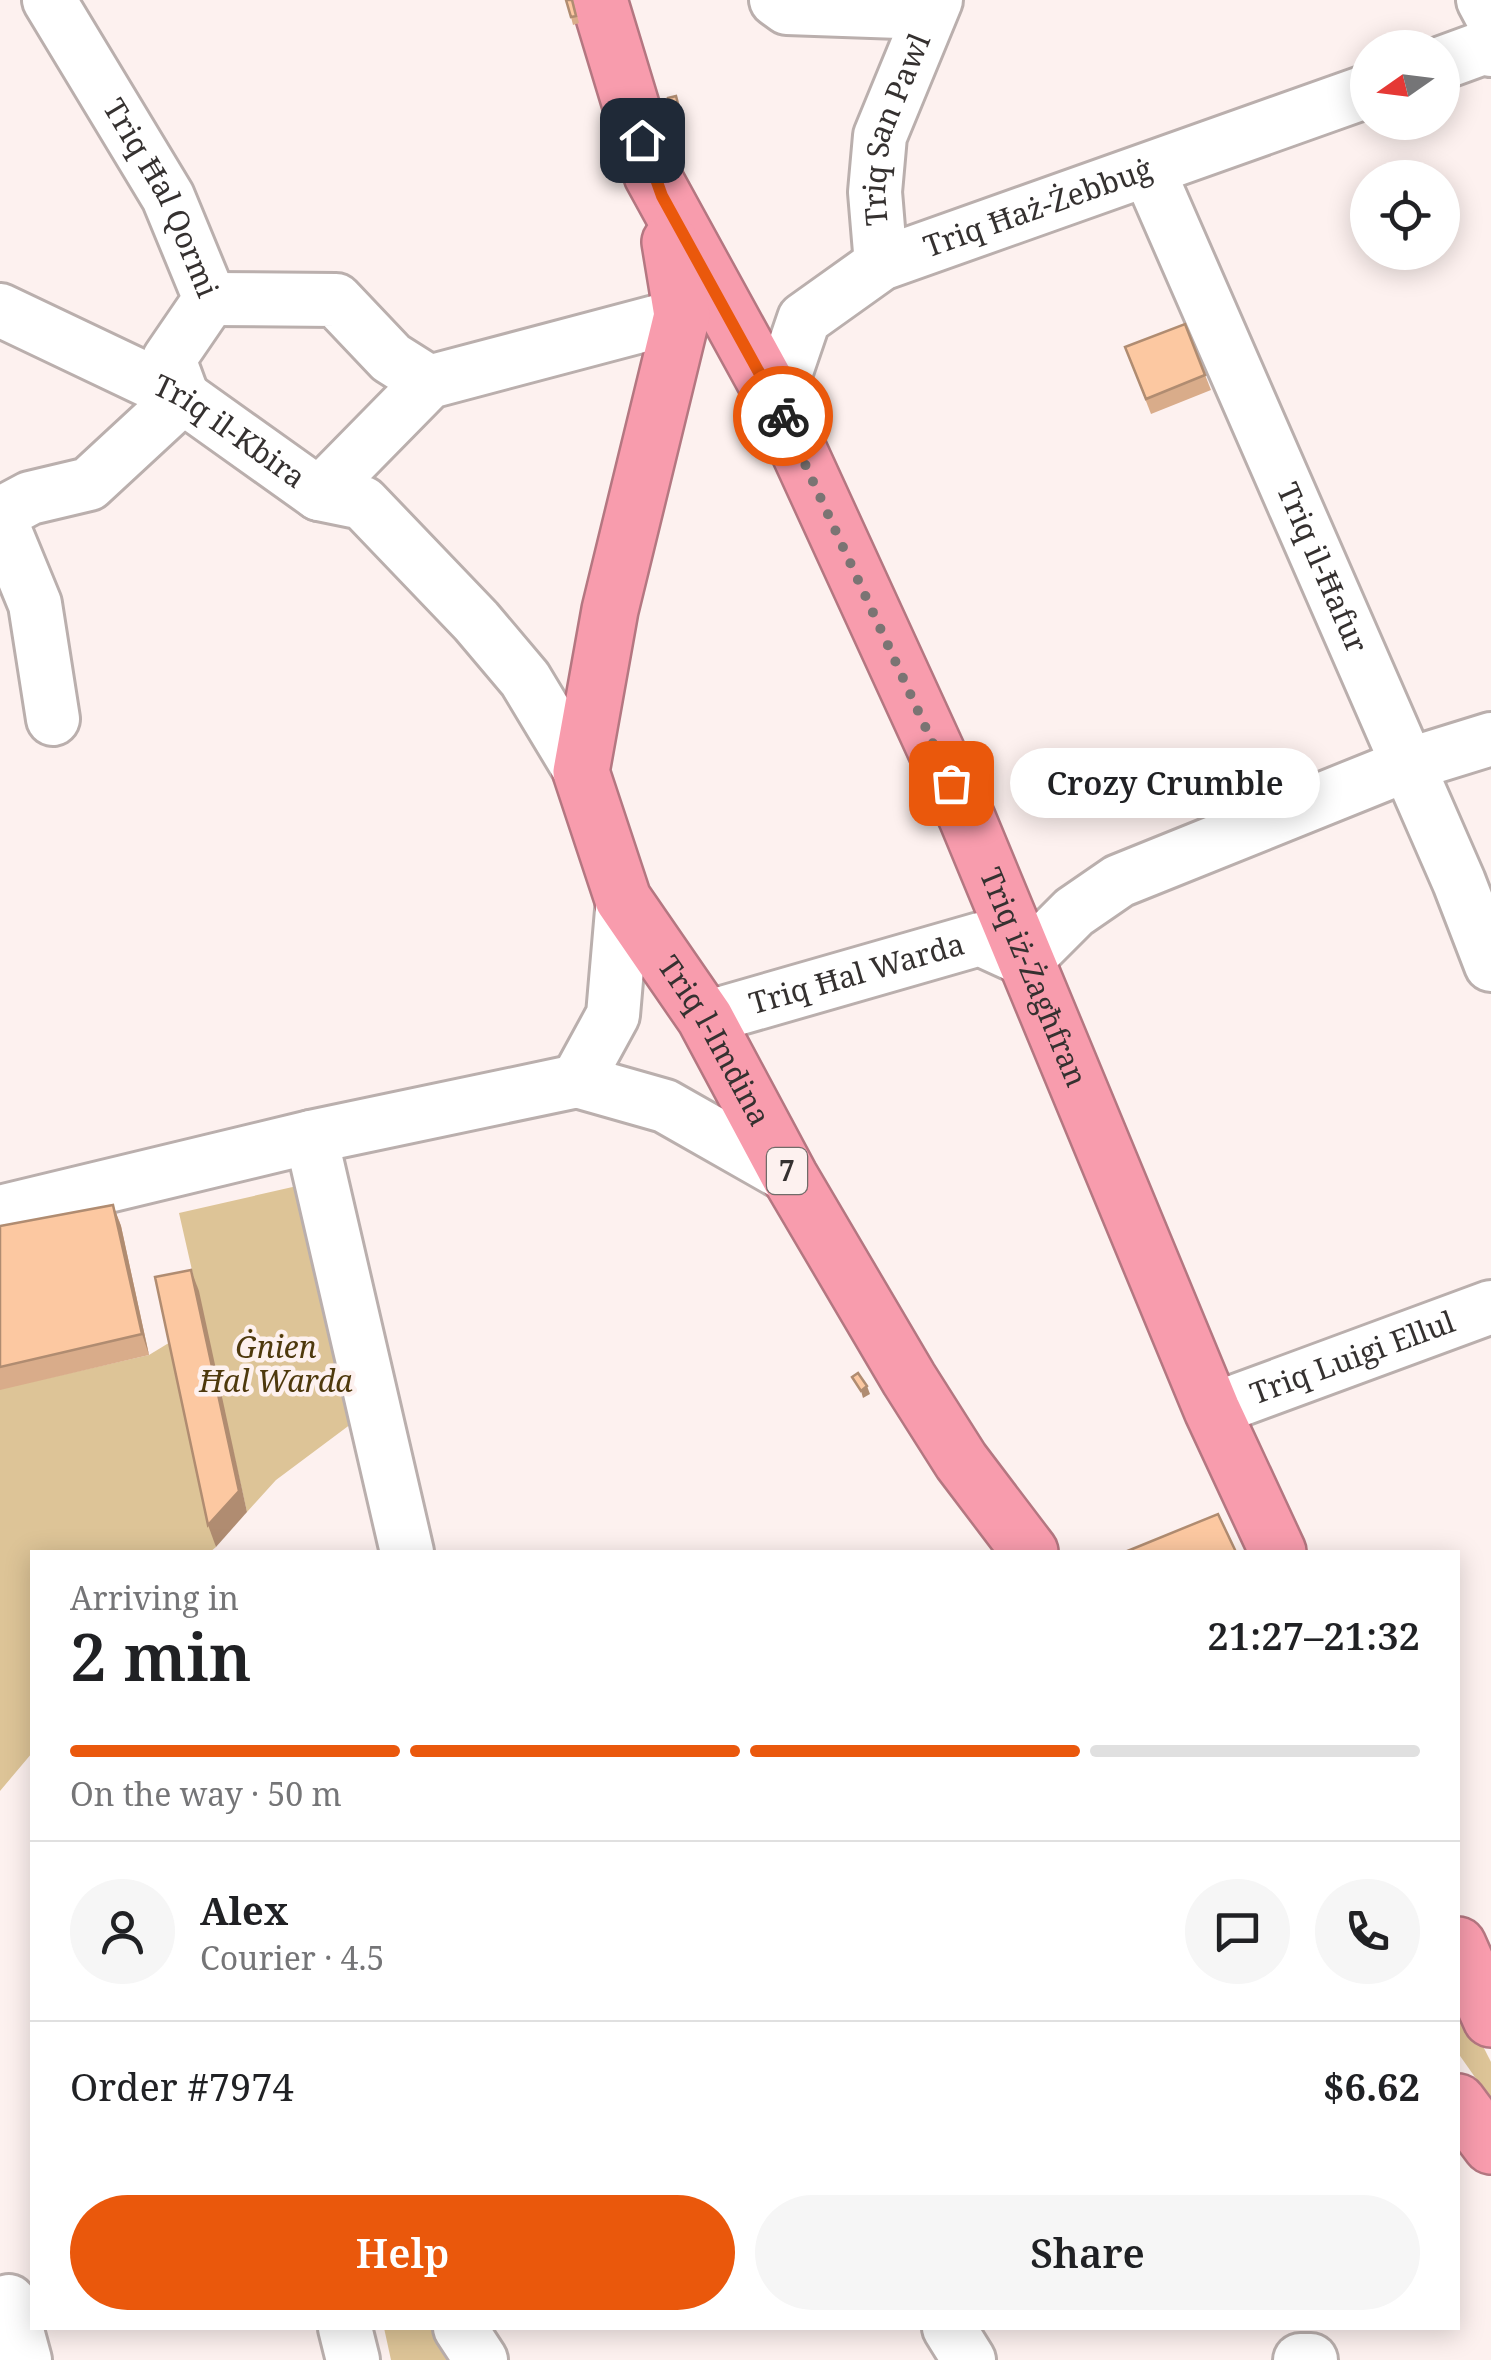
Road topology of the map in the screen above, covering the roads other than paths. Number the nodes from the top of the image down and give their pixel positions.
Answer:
1 (50, 0) edge
2 (599, 0) edge
3 (776, 0) edge
4 (1484, 0) edge
5 (932, 6) edge
6 (1491, 15) edge
7 (1491, 50) edge
8 (1460, 57) edge
9 (1350, 98) edge
10 (1149, 172) junction
11 (657, 185) junction
12 (881, 264) junction
13 (210, 300) junction
14 (0, 310) edge
15 (682, 315) junction
16 (429, 382) junction
17 (183, 397) junction
18 (776, 401) junction
19 (319, 494) junction
20 (0, 516) edge
21 (54, 719) dead end
22 (1491, 739) edge
23 (1407, 765) junction
24 (581, 772) junction
25 (623, 899) junction
26 (1026, 960) junction
27 (1491, 966) edge
28 (705, 1018) junction
29 (578, 1082) junction
30 (311, 1137) junction
31 (790, 1177) junction
32 (0, 1212) edge
33 (1491, 1307) edge
34 (1212, 1410) junction
35 (407, 1550) edge
36 (1028, 1550) edge
37 (1277, 1550) edge
38 (1460, 1949) edge
39 (1491, 2018) edge
40 (1460, 2105) edge
41 (1491, 2146) edge
42 (14, 2298) edge
43 (346, 2330) edge
44 (461, 2330) edge
45 (950, 2330) edge
46 (25, 2360) edge
47 (354, 2360) edge
48 (481, 2360) edge
49 (970, 2360) edge
50 (1300, 2360) edge
51 (1311, 2360) edge

1 - 13 street, Triq Ħal Qormi
2 - 11 highway
3 - 5 street
4 - 6 street
5 - 12 street, Triq San Pawl
7 - 8 street
9 - 10 street, Triq Ħaż-Żebbuġ
10 - 12 street, Triq Ħaż-Żebbuġ
10 - 23 street, Triq il-Ħafur
11 - 15 highway, 7
11 - 18 highway, Triq iż-Żagħfran
12 - 18 street, Triq Ħaż-Żebbuġ
13 - 16 street
13 - 17 street, Triq Ħal Qormi
14 - 17 street, Triq il-Kbira
15 - 16 street
15 - 24 highway, 7
16 - 19 street
17 - 19 street, Triq il-Kbira
17 - 20 street
18 - 26 highway, Triq iż-Żagħfran
19 - 24 street, Triq il-Kbira
20 - 21 street
22 - 23 street
23 - 26 street
23 - 27 street, Triq il-Ħafur
24 - 25 highway, Triq l-Imdina / 7
25 - 28 highway, Triq l-Imdina / 7
25 - 29 street
26 - 28 street, Triq Ħal Warda
26 - 34 highway, Triq iż-Żagħfran
28 - 31 highway, Triq l-Imdina / 7
29 - 30 street
29 - 31 street
30 - 32 street
30 - 35 street
31 - 36 highway, Triq l-Imdina / 7
33 - 34 street, Triq Luigi Ellul
34 - 37 highway, Triq iż-Żagħfran
38 - 39 highway
40 - 41 highway
42 - 46 street
43 - 47 street
44 - 48 street
45 - 49 street
50 - 51 street

